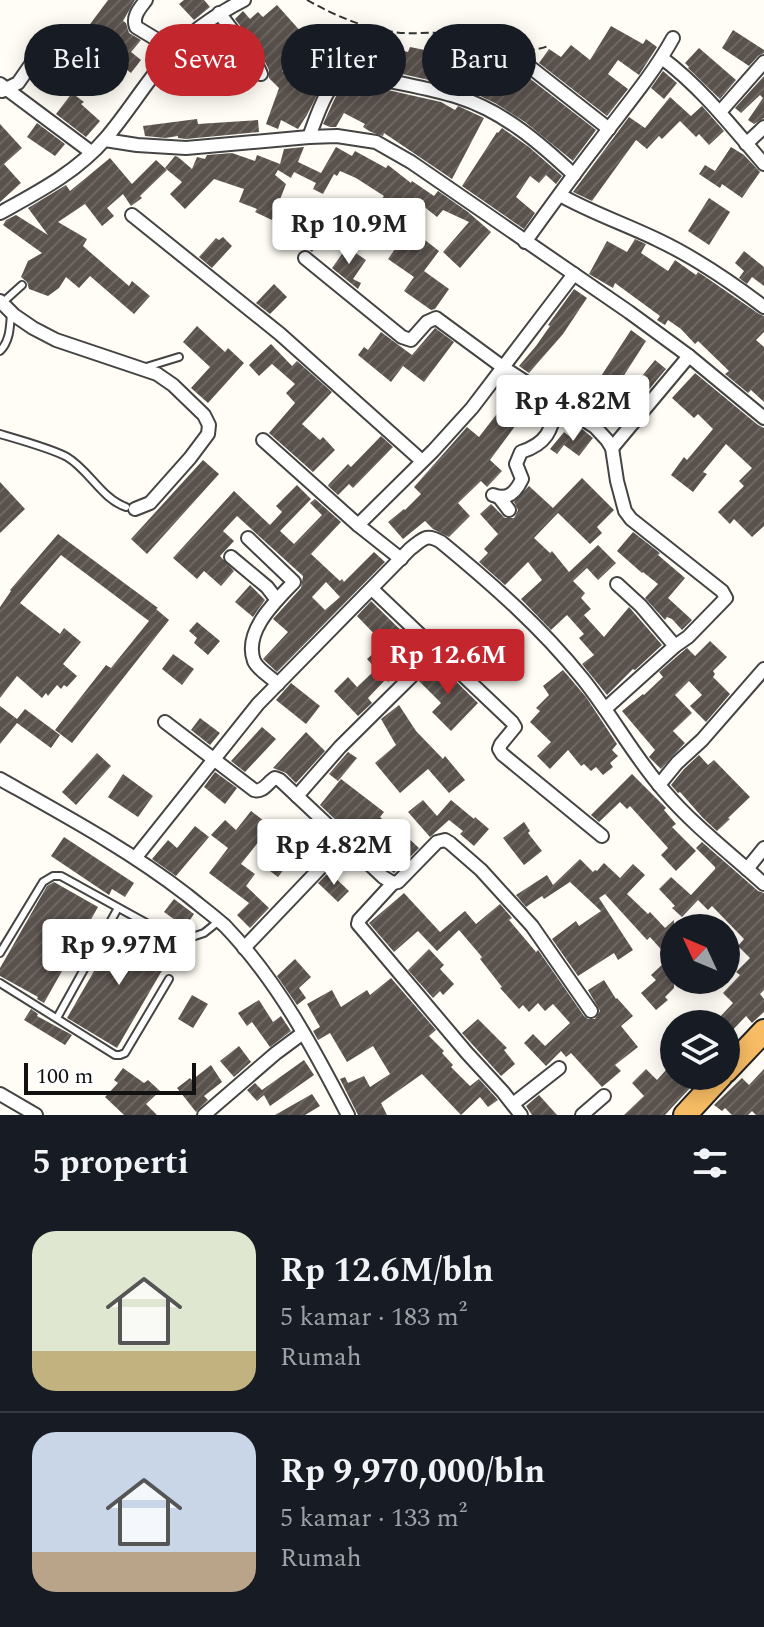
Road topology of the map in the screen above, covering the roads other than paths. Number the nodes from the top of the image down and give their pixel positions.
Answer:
1 (146, 0) edge
2 (244, 0) edge
3 (219, 13) junction
4 (203, 24) edge
5 (228, 24) edge
6 (145, 32) edge
7 (673, 38) dead end
8 (662, 58) junction
9 (764, 62) edge
10 (536, 72) edge
11 (24, 74) edge
12 (145, 88) edge
13 (2, 89) edge
14 (720, 112) junction
15 (764, 127) edge
16 (609, 129) junction
17 (309, 137) junction
18 (105, 140) junction
19 (746, 144) junction
20 (91, 152) junction
21 (764, 164) edge
22 (574, 175) junction
23 (560, 195) junction
24 (0, 213) edge
25 (132, 215) dead end
26 (525, 242) junction
27 (305, 258) dead end
28 (574, 274) junction
29 (22, 285) dead end
30 (4, 305) edge
31 (764, 307) edge
32 (0, 351) edge
33 (689, 356) junction
34 (179, 357) dead end
35 (143, 368) junction
36 (504, 368) junction
37 (558, 403) junction
38 (764, 418) edge
39 (0, 434) edge
40 (263, 440) dead end
41 (612, 448) junction
42 (422, 461) junction
43 (130, 508) joint
44 (509, 510) dead end
45 (358, 525) junction
46 (248, 538) dead end
47 (231, 557) dead end
48 (401, 559) junction
49 (617, 584) dead end
50 (372, 589) junction
51 (277, 600) junction
52 (675, 646) junction
53 (437, 651) junction
54 (764, 669) edge
55 (278, 684) junction
56 (605, 709) junction
57 (165, 722) dead end
58 (214, 760) junction
59 (0, 779) edge
60 (659, 785) junction
61 (297, 796) junction
62 (602, 836) dead end
63 (346, 841) junction
64 (764, 848) edge
65 (136, 857) junction
66 (747, 869) junction
67 (393, 883) junction
68 (764, 884) edge
69 (118, 908) junction
70 (219, 921) junction
71 (244, 948) junction
72 (0, 953) edge
73 (169, 979) dead end
74 (0, 983) edge
75 (591, 1011) dead end
76 (57, 1018) junction
77 (764, 1031) edge
78 (303, 1033) junction
79 (740, 1057) edge
80 (559, 1068) dead end
81 (709, 1090) edge
82 (0, 1094) edge
83 (604, 1096) dead end
84 (517, 1110) edge
85 (36, 1115) edge
86 (204, 1115) edge
87 (348, 1115) edge
88 (582, 1115) edge
89 (685, 1115) edge

1 - 6 street
2 - 3 street
3 - 4 street
3 - 5 street
7 - 8 street
8 - 14 street
8 - 16 street
9 - 14 street
10 - 16 street
11 - 13 street
12 - 18 street
13 - 20 street
14 - 19 street
15 - 19 street
16 - 22 street
17 - 18 street
17 - 22 street
17 - 26 street
18 - 20 street
19 - 21 street
20 - 24 street
22 - 23 street
23 - 26 street
23 - 31 street
25 - 42 street
26 - 28 street
27 - 36 street
28 - 33 street
28 - 36 street
29 - 30 lane
30 - 32 lane
30 - 35 street
33 - 38 street
33 - 41 street
34 - 35 lane
35 - 43 street
36 - 37 street
36 - 42 street
37 - 41 street
37 - 44 street
39 - 43 lane
40 - 45 street
41 - 52 street
42 - 45 street
45 - 48 street
46 - 51 street
47 - 51 street
48 - 50 street
48 - 56 street
49 - 52 street
50 - 53 street
50 - 55 street
51 - 55 street
52 - 56 street
53 - 61 street
53 - 62 street
54 - 60 street
55 - 58 street
56 - 60 street
57 - 58 street
58 - 61 street
58 - 65 street
59 - 65 street
60 - 66 street
61 - 63 street
63 - 67 street
63 - 71 street
64 - 66 street
65 - 70 street
66 - 68 street
67 - 75 street
67 - 84 street
69 - 70 lane
69 - 72 lane
69 - 76 lane
70 - 71 street
71 - 78 street
73 - 76 lane
74 - 76 lane
77 - 79 highway
78 - 86 street
78 - 87 street
80 - 84 street
81 - 89 highway
82 - 85 street
83 - 88 street

